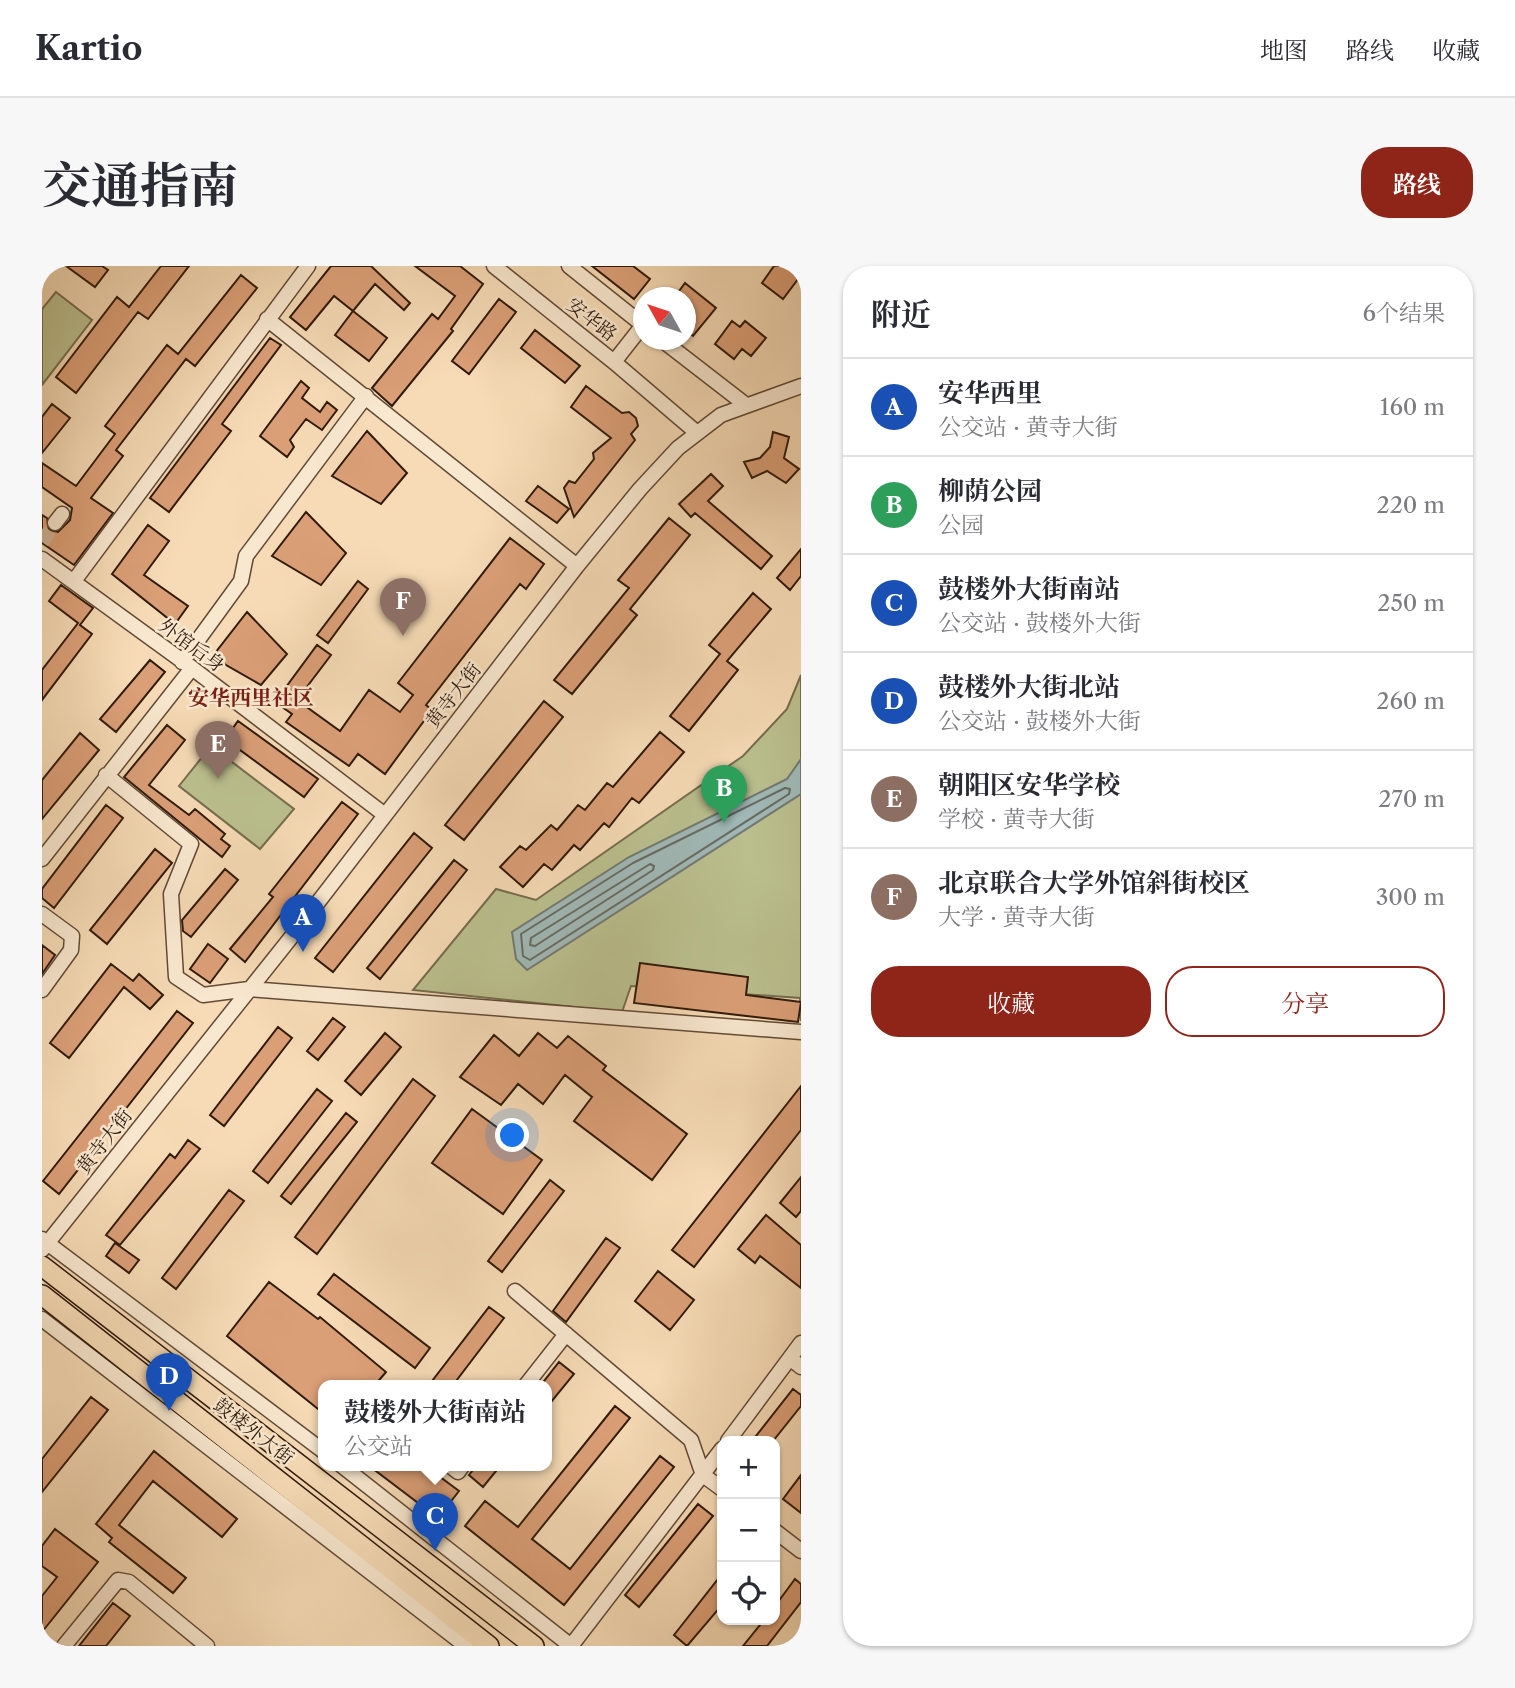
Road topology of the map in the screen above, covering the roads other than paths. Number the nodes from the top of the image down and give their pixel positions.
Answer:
1 (308, 266) edge
2 (494, 266) edge
3 (569, 266) edge
4 (633, 317) edge
5 (267, 319) junction
6 (633, 338) edge
7 (675, 350) edge
8 (614, 362) junction
9 (801, 386) edge
10 (366, 396) junction
11 (746, 405) junction
12 (696, 432) junction
13 (42, 559) edge
14 (577, 566) junction
15 (74, 581) junction
16 (187, 664) junction
17 (106, 775) junction
18 (385, 815) junction
19 (42, 859) edge
20 (42, 914) edge
21 (249, 989) junction
22 (42, 990) edge
23 (801, 1032) edge
24 (44, 1244) edge
25 (42, 1266) edge
26 (515, 1291) dead end
27 (42, 1295) edge
28 (42, 1319) edge
29 (566, 1334) junction
30 (801, 1343) edge
31 (795, 1363) edge
32 (530, 1380) edge
33 (732, 1436) edge
34 (318, 1447) edge
35 (717, 1456) edge
36 (349, 1471) edge
37 (703, 1475) junction
38 (717, 1485) edge
39 (780, 1535) edge
40 (801, 1551) edge
41 (64, 1646) edge
42 (207, 1646) edge
43 (466, 1646) edge
44 (489, 1646) edge
45 (534, 1646) edge
46 (571, 1646) edge

1 - 5 street
2 - 8 street, 安华路
3 - 4 street, 安华路
5 - 10 street
5 - 15 street
6 - 8 street
7 - 11 street
8 - 12 street, 安华路
9 - 11 street, 黄寺大街
10 - 14 street
10 - 16 street
11 - 12 street, 黄寺大街
12 - 14 street, 黄寺大街
13 - 15 street, 外馆后身
14 - 18 street, 黄寺大街
15 - 16 street, 外馆后身
16 - 17 street
16 - 18 street, 外馆后身
17 - 19 street
17 - 21 street
18 - 21 street, 黄寺大街
20 - 22 street
21 - 23 street
21 - 24 street, 黄寺大街
24 - 34 street, 鼓楼外大街
25 - 45 main road, 鼓楼外大街
26 - 29 street
27 - 44 main road, 鼓楼外大街
28 - 43 street
29 - 32 street
29 - 37 street
30 - 31 street
31 - 33 street
35 - 37 street
36 - 46 street
37 - 38 street
37 - 46 street
39 - 40 street
41 - 42 street

